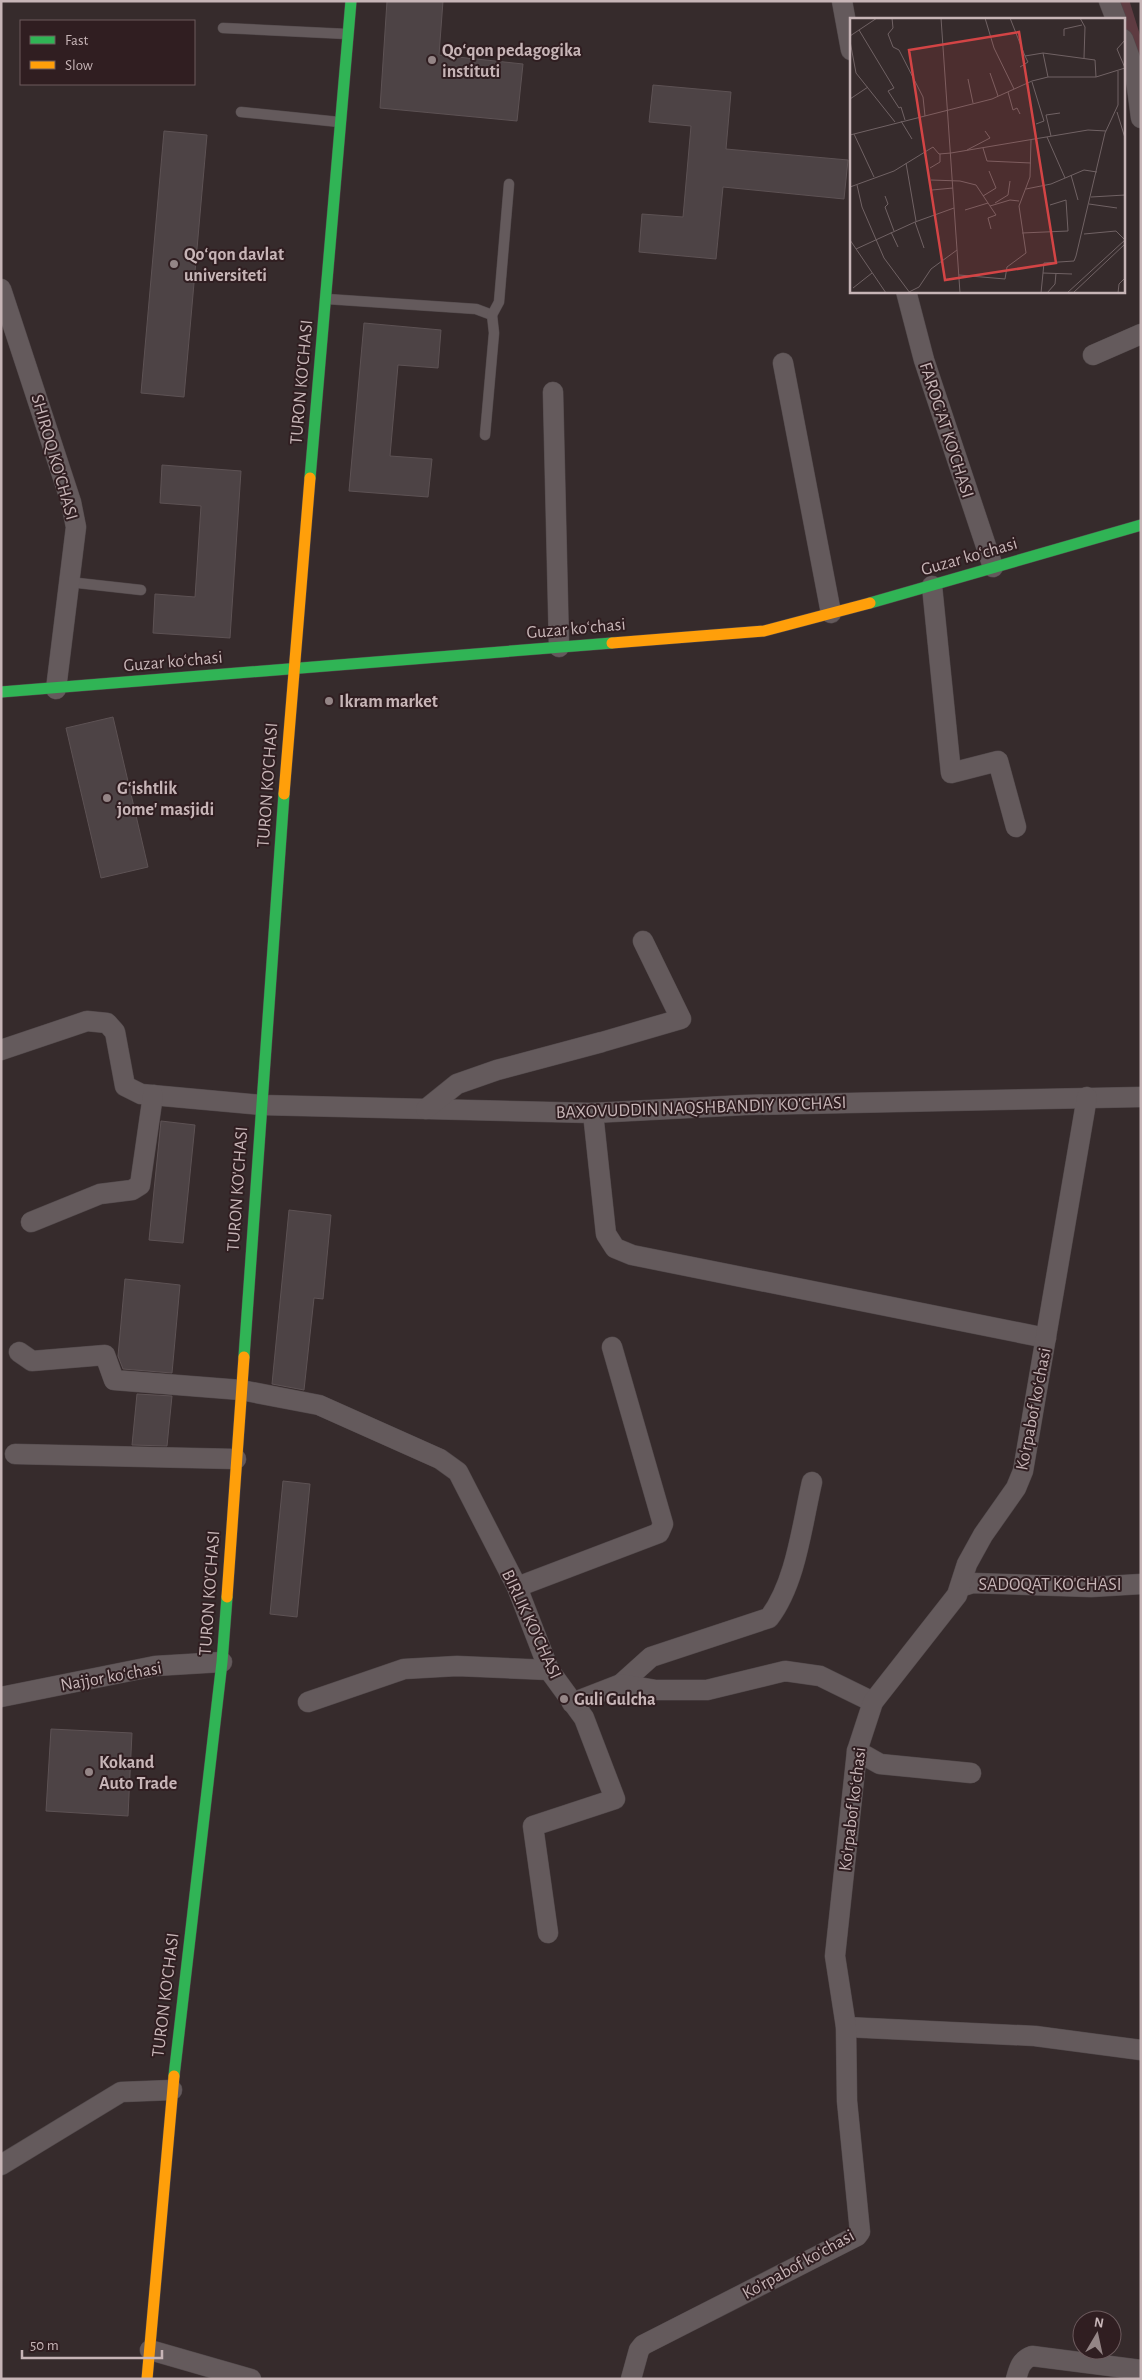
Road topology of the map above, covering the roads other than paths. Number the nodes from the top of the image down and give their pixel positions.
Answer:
1 (351, 1) edge
2 (842, 1) edge
3 (1110, 1) edge
4 (1116, 18) edge
5 (224, 28) dead end
6 (348, 34) junction
7 (1124, 42) edge
8 (850, 45) edge
9 (241, 112) dead end
10 (1141, 118) edge
11 (340, 122) junction
12 (509, 184) dead end
13 (1, 289) edge
14 (906, 292) edge
15 (326, 299) junction
16 (492, 315) junction
17 (1141, 334) edge
18 (1093, 355) dead end
19 (783, 363) dead end
20 (553, 392) dead end
21 (485, 435) dead end
22 (1141, 525) edge
23 (993, 567) junction
24 (69, 582) junction
25 (932, 586) junction
26 (142, 590) dead end
27 (831, 613) junction
28 (559, 647) junction
29 (293, 668) junction
30 (56, 689) junction
31 (1, 692) edge
32 (1016, 827) dead end
33 (643, 941) dead end
34 (1, 1050) edge
35 (153, 1095) junction
36 (1141, 1097) edge
37 (1087, 1098) junction
38 (260, 1105) junction
39 (426, 1109) junction
40 (593, 1113) junction
41 (31, 1222) dead end
42 (1046, 1338) junction
43 (612, 1347) dead end
44 (19, 1352) dead end
45 (241, 1390) junction
46 (15, 1454) dead end
47 (236, 1459) junction
48 (812, 1482) dead end
49 (1141, 1584) edge
50 (517, 1587) junction
51 (960, 1587) junction
52 (222, 1662) junction
53 (549, 1670) junction
54 (621, 1684) junction
55 (1, 1697) edge
56 (308, 1702) dead end
57 (872, 1702) junction
58 (572, 1703) junction
59 (857, 1751) junction
60 (970, 1773) dead end
61 (548, 1933) dead end
62 (846, 2027) junction
63 (1141, 2050) edge
64 (172, 2090) junction
65 (1, 2165) edge
66 (150, 2350) junction
67 (1141, 2370) edge
68 (147, 2379) edge
69 (251, 2379) edge
70 (631, 2379) edge
71 (1016, 2379) edge

1 - 6 main road, TURON KO'CHASI
2 - 8 street
3 - 4 street
5 - 6 lane
6 - 11 main road, TURON KO'CHASI
7 - 10 street
9 - 11 lane
11 - 15 main road, TURON KO'CHASI
12 - 16 lane
13 - 24 street, SHIROQ KO'CHASI
14 - 23 street, FAROG'AT KO'CHASI
15 - 16 lane
15 - 29 main road, TURON KO'CHASI
16 - 21 lane
17 - 18 street
19 - 27 street
20 - 28 street
22 - 23 main road, Guzar koʻchasi
23 - 25 main road, Guzar koʻchasi
24 - 26 lane
24 - 30 street, SHIROQ KO'CHASI
25 - 27 main road, Guzar koʻchasi
25 - 32 street
27 - 28 main road, Guzar koʻchasi
28 - 29 main road, Guzar koʻchasi
29 - 30 main road, Guzar koʻchasi
29 - 38 main road, TURON KO'CHASI
30 - 31 main road, Guzar koʻchasi
33 - 39 street
34 - 35 street, BAXOVUDDIN NAQSHBANDIY KO'CHASI
35 - 38 street, BAXOVUDDIN NAQSHBANDIY KO'CHASI
35 - 41 street
36 - 37 street, BAXOVUDDIN NAQSHBANDIY KO'CHASI
37 - 40 street, BAXOVUDDIN NAQSHBANDIY KO'CHASI
37 - 42 street, Ko'rpabof koʻchasi
38 - 39 street, BAXOVUDDIN NAQSHBANDIY KO'CHASI
38 - 45 main road, TURON KO'CHASI
39 - 40 street, BAXOVUDDIN NAQSHBANDIY KO'CHASI
40 - 42 street
42 - 51 street, Ko'rpabof koʻchasi
43 - 50 street
44 - 45 street, BIRLIK KO'CHASI
45 - 47 main road, TURON KO'CHASI
45 - 50 street, BIRLIK KO'CHASI
46 - 47 street
47 - 52 main road, TURON KO'CHASI
48 - 54 street
49 - 51 street, SADOQAT KO'CHASI
50 - 53 street, BIRLIK KO'CHASI
51 - 57 street, Ko'rpabof koʻchasi
52 - 55 street, Najjor koʻchasi
52 - 64 main road, TURON KO'CHASI
53 - 56 street
53 - 58 street, BIRLIK KO'CHASI
54 - 57 street
54 - 58 street
57 - 59 street, Ko'rpabof koʻchasi
58 - 61 street, BIRLIK KO'CHASI
59 - 60 street
59 - 62 street, Ko'rpabof koʻchasi
62 - 63 street
62 - 70 street, Ko'rpabof koʻchasi
64 - 65 street
64 - 66 main road, TURON KO'CHASI
66 - 68 main road, TURON KO'CHASI
66 - 69 street
67 - 71 street

